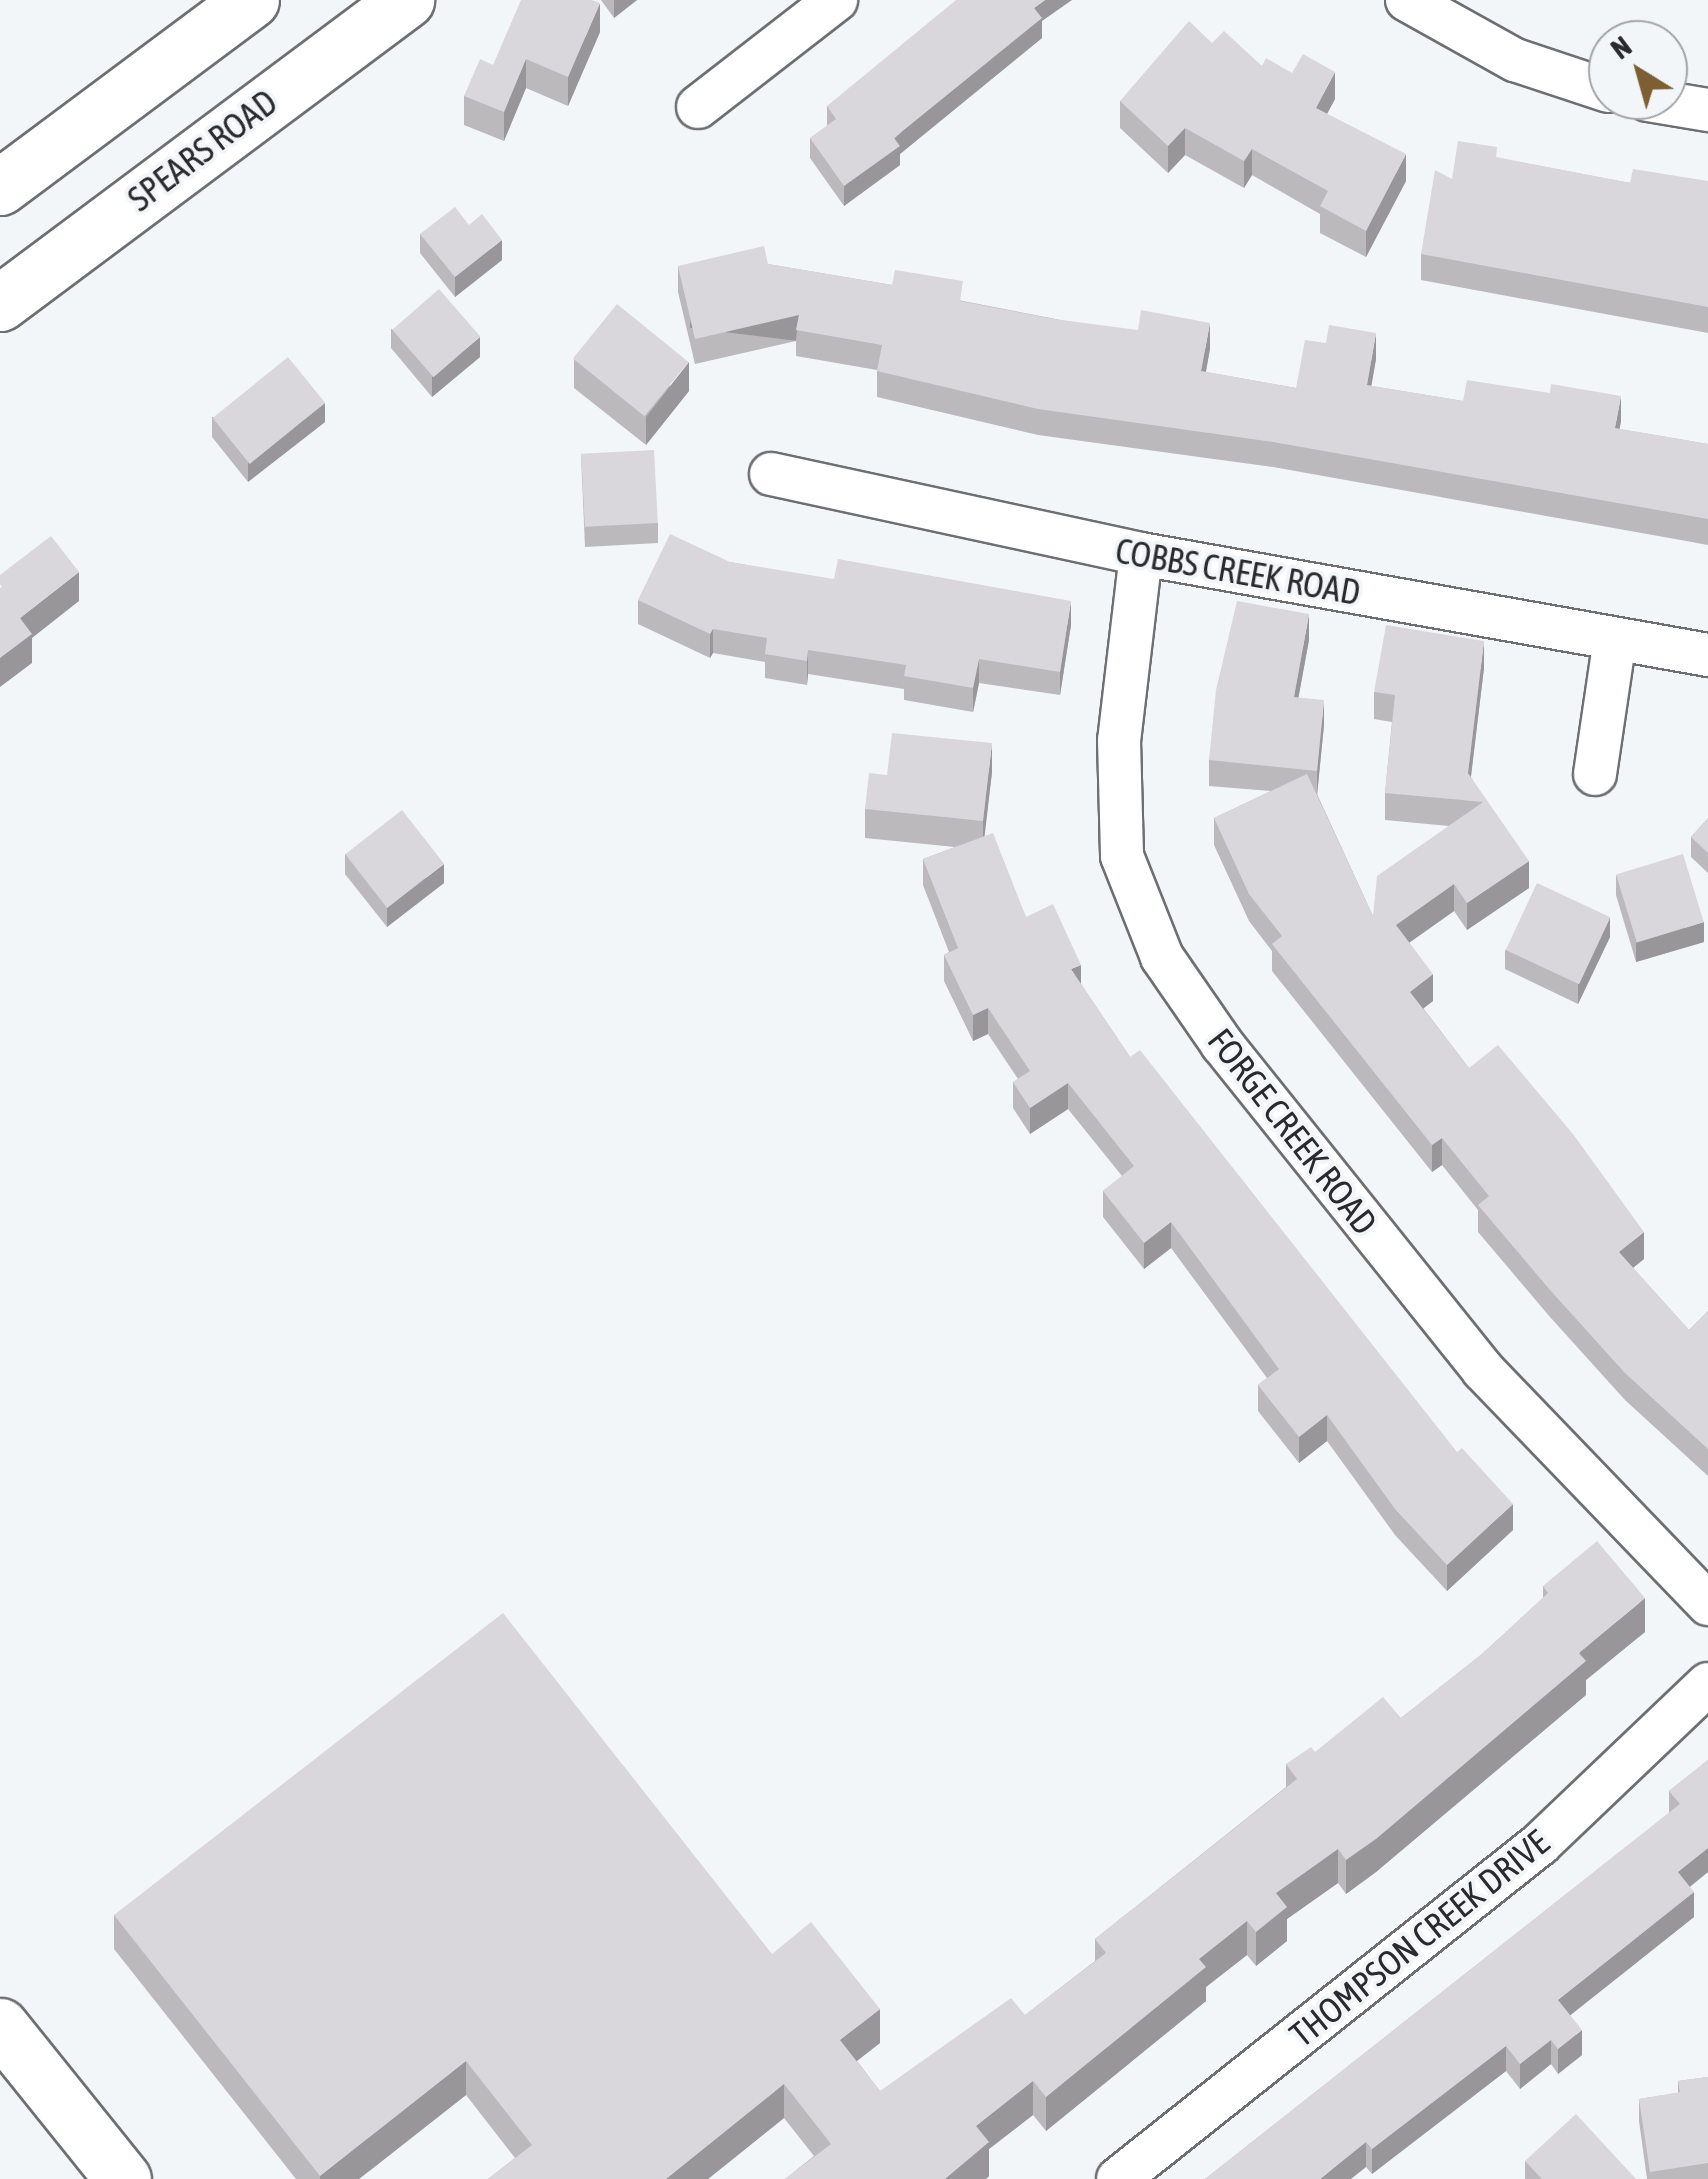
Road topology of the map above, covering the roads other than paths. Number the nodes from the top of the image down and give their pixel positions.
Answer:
1 (251, 0) edge
2 (406, 0) edge
3 (836, 0) edge
4 (1407, 0) edge
5 (1588, 84) edge
6 (698, 107) dead end
7 (0, 187) edge
8 (4, 293) edge
9 (771, 474) dead end
10 (1140, 554) junction
11 (1615, 639) junction
12 (1708, 655) edge
13 (1595, 774) dead end
14 (1708, 1604) edge
15 (1708, 1684) edge
16 (0, 2008) edge
17 (0, 2026) edge
18 (73, 2116) junction
19 (122, 2179) edge
20 (1118, 2179) edge

1 - 7 main road
2 - 8 main road, SPEARS ROAD
3 - 6 street
4 - 5 street
9 - 10 street, COBBS CREEK ROAD
10 - 11 street, COBBS CREEK ROAD
10 - 14 street, FORGE CREEK ROAD
11 - 12 street, COBBS CREEK ROAD
11 - 13 street
15 - 20 street, THOMPSON CREEK DRIVE
16 - 18 main road
17 - 18 main road
18 - 19 main road

